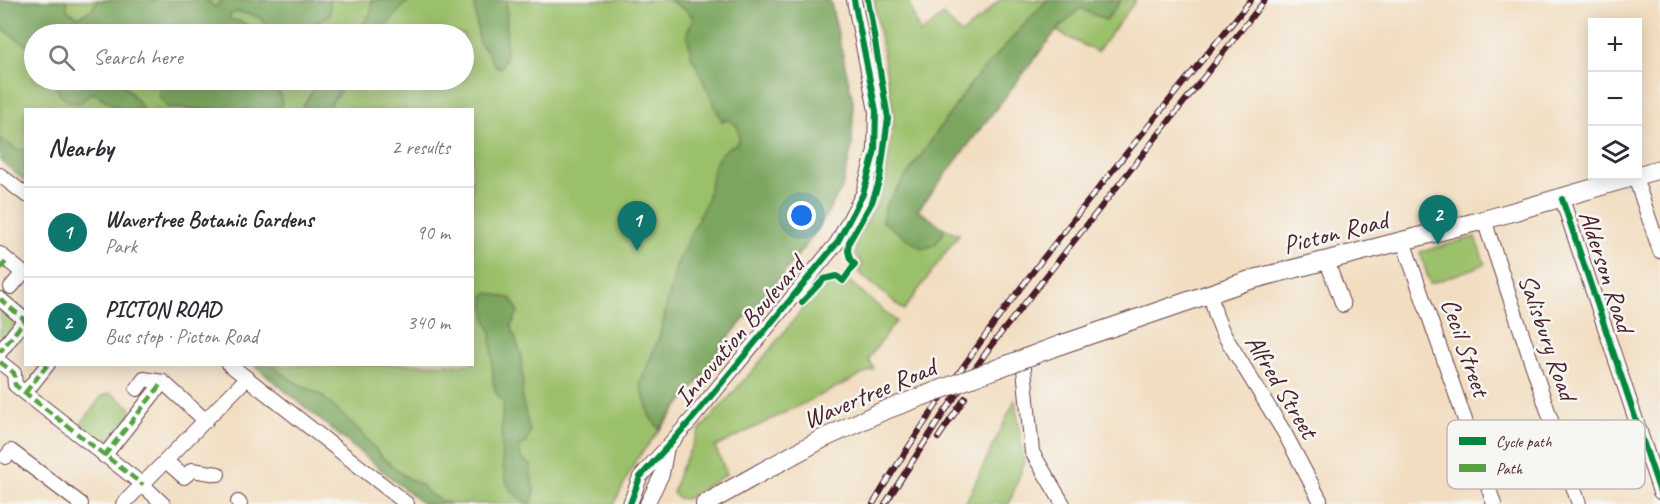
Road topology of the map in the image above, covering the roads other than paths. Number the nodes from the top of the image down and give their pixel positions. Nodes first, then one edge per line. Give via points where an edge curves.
1 (854, 0) edge
2 (1660, 169) edge
3 (0, 174) edge
4 (1642, 175) edge
5 (1625, 180) edge
6 (1636, 180) edge
7 (24, 193) edge
8 (1562, 199) junction
9 (1484, 220) junction
10 (1403, 241) junction
11 (1660, 251) edge
12 (1326, 260) junction
13 (3, 261) edge
14 (11, 287) dead end
15 (1210, 293) junction
16 (0, 299) edge
17 (1343, 305) dead end
18 (24, 319) edge
19 (24, 321) edge
20 (1060, 345) joint
21 (0, 352) edge
22 (1023, 358) junction
23 (0, 362) edge
24 (46, 366) edge
25 (231, 366) edge
26 (246, 379) junction
27 (163, 382) junction
28 (20, 389) junction
29 (136, 389) dead end
30 (1465, 420) edge
31 (1551, 420) edge
32 (1636, 420) edge
33 (206, 421) junction
34 (667, 445) junction
35 (1645, 447) edge
36 (104, 456) junction
37 (6, 457) dead end
38 (166, 461) junction
39 (218, 474) dead end
40 (143, 485) junction
41 (654, 489) junction
42 (1489, 489) edge
43 (1574, 489) edge
44 (1660, 492) edge
45 (1320, 500) dead end
46 (81, 504) edge
47 (123, 504) edge
48 (163, 504) edge
49 (406, 504) edge
50 (630, 504) edge
51 (647, 504) edge
52 (658, 504) edge
53 (705, 504) edge
54 (1063, 504) edge
55 (1494, 504) edge
56 (1579, 504) edge

1 - 34 street, Innovation Boulevard via 876,111 875,150 863,194 827,256
2 - 4 main road, Picton Road
3 - 7 street
5 - 8 main road, Picton Road
6 - 11 street
8 - 9 main road, Picton Road
8 - 32 street, Alderson Road
9 - 10 main road, Picton Road
9 - 31 street, Salisbury Road
10 - 12 main road, Picton Road
10 - 30 street, Cecil Street
12 - 15 main road, Picton Road
12 - 17 street
13 - 14 street via 23,273
15 - 20 main road, Picton Road
15 - 45 street, Alfred Street via 1223,333 1284,432
16 - 18 street
19 - 21 street
20 - 22 main road, Wavertree Road, bridge
22 - 53 main road, Wavertree Road, bridge via 883,411 822,439
22 - 54 street via 1032,452
23 - 28 street via 14,373
24 - 28 street
25 - 26 street
26 - 33 street
26 - 49 street
27 - 29 street via 144,379
27 - 33 street
27 - 36 street
28 - 36 street
33 - 38 street
34 - 41 street via 662,474
34 - 50 street, Innovation Boulevard via 640,477
35 - 44 street, Alderson Road
36 - 40 street
37 - 46 street via 11,451
38 - 39 street via 184,477 192,470
38 - 40 street
40 - 47 street
40 - 48 street
41 - 51 street
41 - 52 street
42 - 55 street, Cecil Street
43 - 56 street, Salisbury Road

